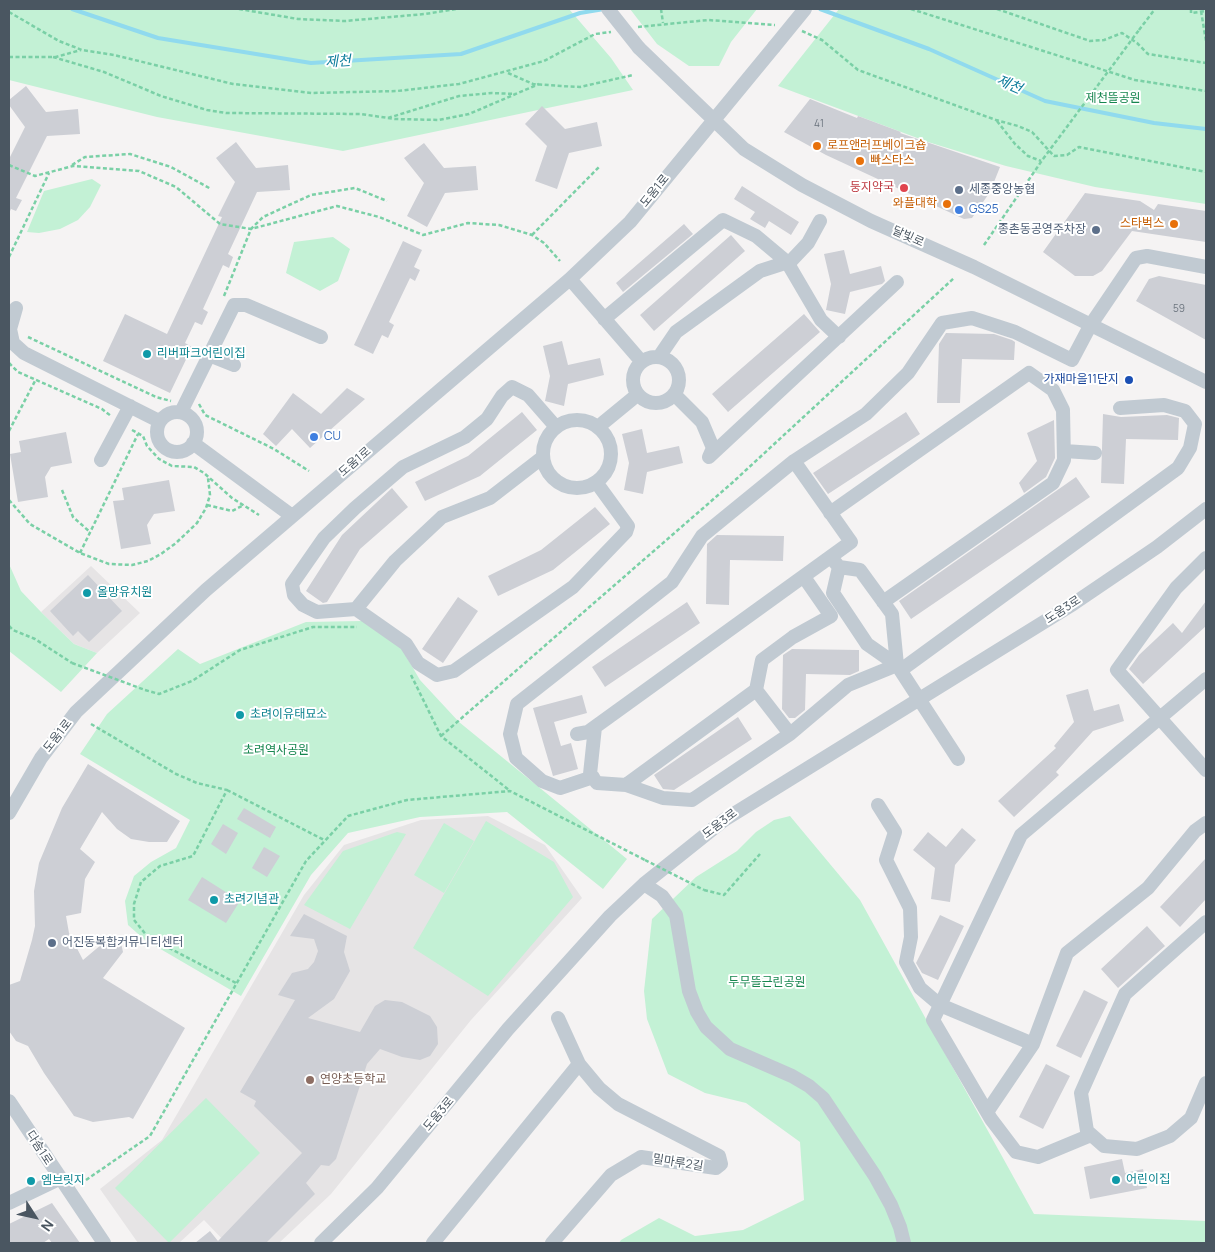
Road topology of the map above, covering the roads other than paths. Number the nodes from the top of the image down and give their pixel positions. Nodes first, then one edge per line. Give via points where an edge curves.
1 (608, 9) edge
2 (804, 9) edge
3 (713, 121) junction
4 (820, 221) dead end
5 (787, 262) junction
6 (1206, 267) edge
7 (570, 279) junction
8 (897, 282) dead end
9 (16, 308) dead end
10 (604, 319) junction
11 (1090, 326) junction
12 (10, 328) edge
13 (839, 336) junction
14 (321, 337) dead end
15 (209, 355) junction
16 (659, 357) junction
17 (641, 361) junction
18 (234, 365) dead end
19 (1206, 382) edge
20 (674, 394) junction
21 (637, 395) junction
22 (130, 406) junction
23 (1120, 408) dead end
24 (181, 412) junction
25 (159, 421) junction
26 (556, 427) junction
27 (598, 427) junction
28 (193, 443) junction
29 (1064, 451) junction
30 (1095, 454) dead end
31 (543, 457) junction
32 (101, 460) dead end
33 (794, 461) junction
34 (596, 482) junction
35 (1206, 509) edge
36 (830, 512) junction
37 (292, 516) junction
38 (1206, 558) edge
39 (835, 562) junction
40 (804, 577) junction
41 (883, 602) junction
42 (356, 609) junction
43 (899, 668) junction
44 (1206, 679) edge
45 (756, 690) junction
46 (921, 700) junction
47 (1160, 718) junction
48 (595, 728) junction
49 (577, 734) dead end
50 (790, 734) junction
51 (958, 759) dead end
52 (1206, 770) edge
53 (593, 777) junction
54 (626, 785) junction
55 (878, 805) dead end
56 (9, 813) edge
57 (1206, 823) edge
58 (644, 884) junction
59 (1206, 922) edge
60 (940, 1005) junction
61 (558, 1018) dead end
62 (1033, 1044) junction
63 (579, 1064) junction
64 (1206, 1083) edge
65 (9, 1101) edge
66 (987, 1112) junction
67 (1092, 1135) junction
68 (60, 1179) junction
69 (9, 1203) edge
70 (104, 1243) edge
71 (321, 1243) edge
72 (434, 1243) edge
73 (552, 1243) edge
74 (904, 1243) edge

1 - 3 street, 달빛로, bridge via 639,48
2 - 3 street, 도움1로, bridge
3 - 7 street, 도움1로 via 630,222
3 - 11 street, 달빛로 via 744,149 802,185
4 - 5 street via 808,243
5 - 10 street via 756,236 722,220
5 - 13 street via 821,320
5 - 16 street via 760,270 676,332
6 - 11 street via 1148,256 1136,258
7 - 10 street
7 - 37 street, 도움1로
8 - 13 street
9 - 12 street
10 - 17 street
11 - 19 street, 달빛로
11 - 33 street via 1072,360 1015,332 972,318 942,323 908,373 866,414
12 - 22 street via 13,343 24,353
13 - 20 street via 709,457 713,448 702,422
14 - 15 street via 240,304 231,309
15 - 18 street
15 - 24 street
16 - 17 street
16 - 20 street via 676,368 679,384
17 - 21 street via 636,366 632,381
20 - 21 street via 665,402 657,403
21 - 27 street
22 - 25 street
22 - 32 street
23 - 43 street via 1164,405 1185,411 1195,424 1190,448 1178,468
24 - 25 street via 168,413
24 - 28 street via 195,423
25 - 28 street via 158,440 167,449 179,452
26 - 27 street via 577,420
26 - 31 street via 544,446
26 - 42 street via 528,395 512,387 487,419 465,437 403,467 355,508 324,538 292,584 294,596 317,612
27 - 34 street via 608,440 611,457 608,468
28 - 37 street
29 - 30 street
29 - 36 street via 1064,410 1053,390 1029,373
29 - 41 street via 1064,460 1053,483
31 - 34 street via 546,468 561,484 582,488
31 - 42 street via 490,498 442,518 395,561
33 - 36 street
33 - 53 street via 702,536 672,582 517,704 510,734 516,758 542,781 560,788
34 - 42 street via 628,526 626,532 573,587 454,671 437,675 418,663 406,644
35 - 46 street, 도움3로 via 1158,547 1073,604
36 - 39 street via 850,542
37 - 56 street, 도움1로 via 206,590 76,712 41,758
38 - 47 street via 1176,588 1117,670
39 - 40 street
39 - 41 street via 860,570
39 - 43 street via 834,593 867,644
40 - 45 street via 831,616 793,637 762,660
40 - 48 street
41 - 43 street via 892,614
43 - 46 street
43 - 50 street via 848,685
44 - 47 street
45 - 50 street
45 - 54 street
46 - 51 street
46 - 58 street, 도움3로 via 724,820
47 - 52 street
47 - 60 street via 1021,836
48 - 49 street
48 - 53 street via 590,774
50 - 54 street via 692,800 663,798
53 - 54 street via 598,783
55 - 60 street via 895,832 886,860 910,908 911,937 906,962 920,988
57 - 62 street via 1194,831 1148,888 1067,953
58 - 71 street, 도움3로 via 604,922 508,1028 378,1188
58 - 74 street via 662,896 676,915 689,991 706,1027 730,1049 792,1076 823,1098 875,1176 897,1220
59 - 67 street via 1124,994 1081,1093 1087,1131
60 - 62 street
60 - 66 street via 933,1020
61 - 63 street, 밀마루2길
62 - 66 street
63 - 72 street
63 - 73 street, 밀마루2길 via 618,1104 719,1156 721,1164 716,1168 641,1157 611,1174
64 - 67 street via 1190,1118 1170,1136 1137,1150 1104,1146
65 - 68 street, 다솜1로
66 - 67 street via 1016,1152 1038,1156
68 - 69 street
68 - 70 street, 다솜1로

